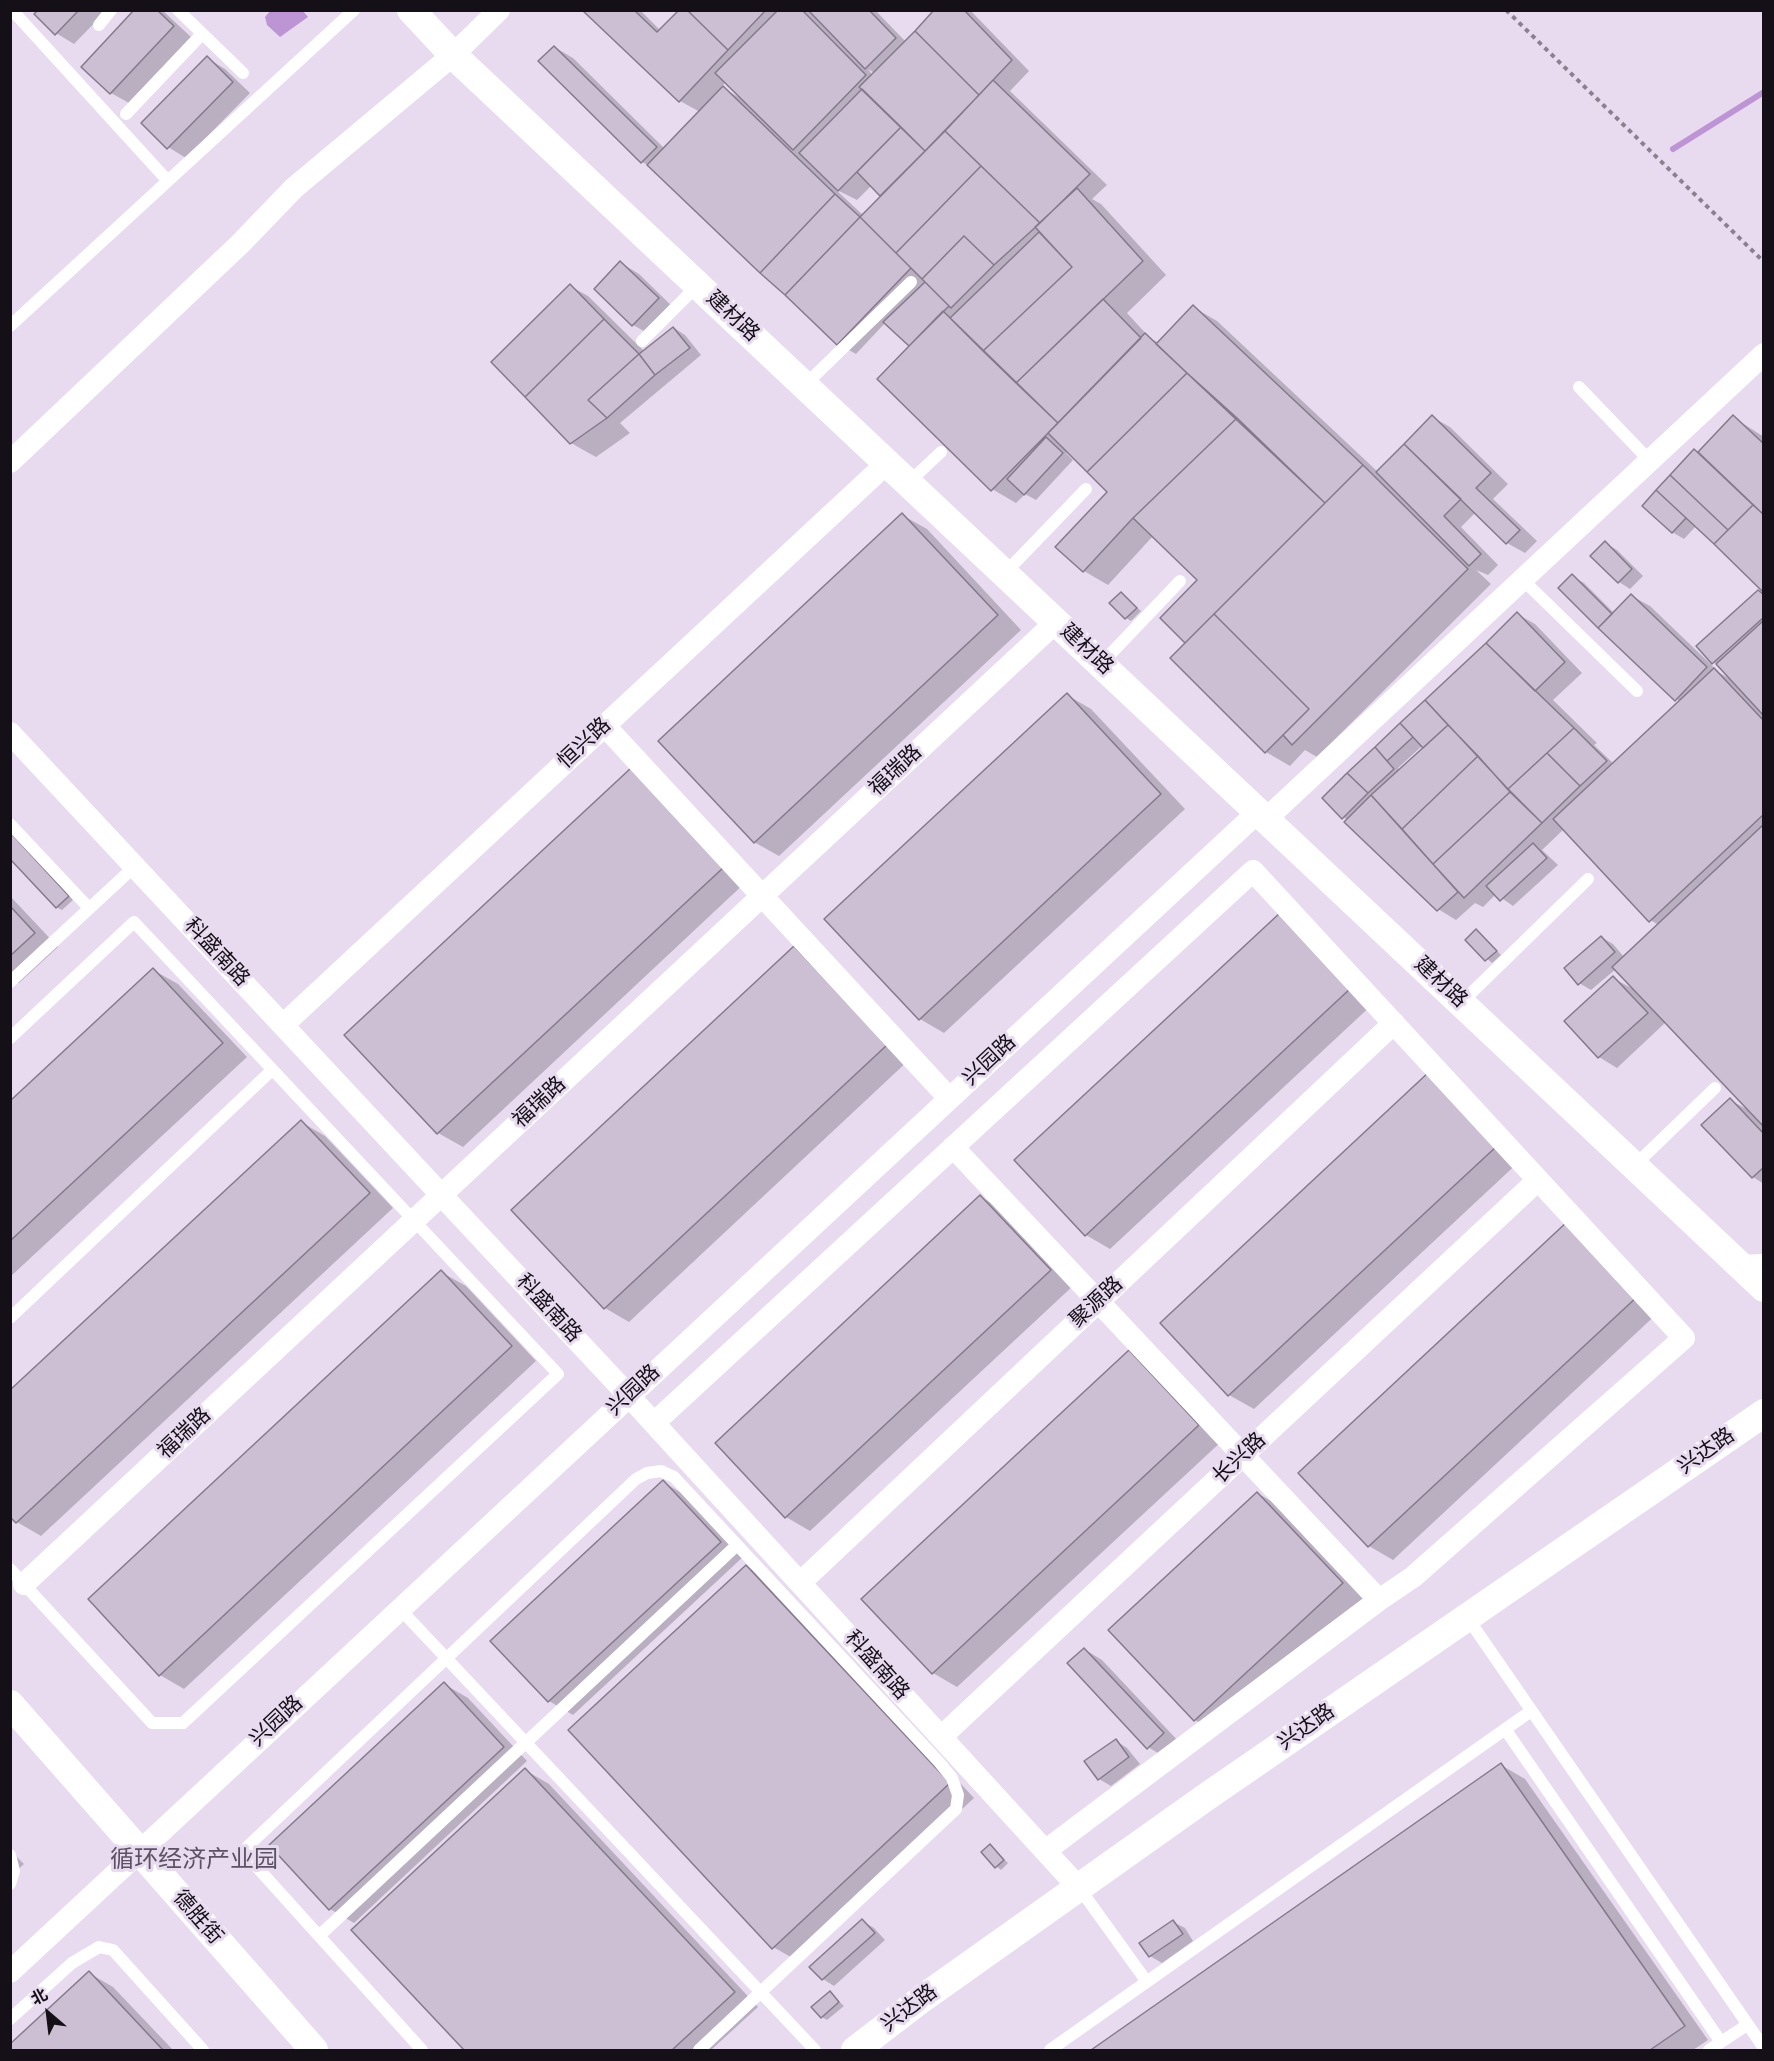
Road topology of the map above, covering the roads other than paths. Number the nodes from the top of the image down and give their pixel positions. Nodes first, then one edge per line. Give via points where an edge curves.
1 (12, 10) edge
2 (111, 10) edge
3 (178, 10) edge
4 (354, 10) edge
5 (411, 10) edge
6 (499, 10) edge
7 (99, 25) dead end
8 (202, 34) junction
9 (453, 55) junction
10 (243, 73) dead end
11 (126, 114) dead end
12 (168, 180) junction
13 (911, 282) dead end
14 (699, 285) junction
15 (10, 326) edge
16 (642, 341) dead end
17 (1764, 354) edge
18 (805, 386) junction
19 (1579, 387) dead end
20 (940, 452) dead end
21 (1650, 461) junction
22 (10, 462) edge
23 (887, 463) junction
24 (908, 483) junction
25 (1086, 489) dead end
26 (1005, 573) junction
27 (1523, 580) junction
28 (1180, 582) dead end
29 (1056, 622) junction
30 (1101, 664) junction
31 (1637, 692) dead end
32 (605, 726) junction
33 (10, 733) edge
34 (1262, 815) junction
35 (10, 824) edge
36 (134, 867) junction
37 (1588, 879) dead end
38 (762, 896) junction
39 (89, 909) junction
40 (10, 982) edge
41 (1461, 1003) junction
42 (1394, 1023) junction
43 (283, 1025) junction
44 (10, 1038) edge
45 (272, 1070) junction
46 (1715, 1088) dead end
47 (949, 1098) junction
48 (953, 1147) junction
49 (1634, 1166) junction
50 (1538, 1180) junction
51 (441, 1194) junction
52 (414, 1220) junction
53 (1764, 1260) edge
54 (1735, 1261) junction
55 (1764, 1288) edge
56 (1099, 1302) junction
57 (10, 1318) edge
58 (629, 1396) junction
59 (1764, 1413) edge
60 (654, 1423) junction
61 (1243, 1455) junction
62 (737, 1545) junction
63 (17, 1576) edge
64 (800, 1583) junction
65 (1379, 1600) junction
66 (400, 1609) junction
67 (1467, 1617) junction
68 (446, 1658) junction
69 (10, 1704) edge
70 (1531, 1711) junction
71 (1505, 1729) junction
72 (941, 1737) junction
73 (526, 1742) junction
74 (138, 1851) junction
75 (1045, 1851) junction
76 (10, 1856) edge
77 (10, 1884) edge
78 (1080, 1888) junction
79 (319, 1936) junction
80 (10, 1972) edge
81 (1147, 1982) junction
82 (761, 1992) junction
83 (10, 2019) edge
84 (1747, 2025) junction
85 (1721, 2042) junction
86 (1764, 2048) edge
87 (202, 2050) edge
88 (314, 2050) edge
89 (422, 2050) edge
90 (699, 2050) edge
91 (815, 2050) edge
92 (855, 2050) edge
93 (1050, 2050) edge
94 (1709, 2050) edge

1 - 12 lane
2 - 7 lane
3 - 8 lane
4 - 12 lane
5 - 9 street, 建材路
6 - 9 street
8 - 10 lane
8 - 11 lane
9 - 14 street, 建材路
9 - 22 street via 294,188
12 - 15 lane
13 - 18 lane
14 - 16 lane
14 - 18 street, 建材路
17 - 21 street, 兴园路
18 - 23 street, 建材路
19 - 21 lane
20 - 24 lane
21 - 27 street, 兴园路
23 - 24 street, 建材路
23 - 32 street, 恒兴路
24 - 26 street, 建材路
25 - 26 lane
26 - 29 street, 建材路
27 - 31 lane
27 - 34 street, 兴园路
28 - 30 lane
29 - 30 street, 建材路
29 - 38 street, 福瑞路
30 - 34 street, 建材路
32 - 38 street
32 - 43 street, 恒兴路
33 - 36 street, 科盛南路
34 - 41 street, 建材路
34 - 47 street, 兴园路
35 - 39 lane
36 - 39 lane
36 - 43 street, 科盛南路
37 - 41 lane
38 - 47 street
38 - 51 street, 福瑞路
39 - 40 lane
41 - 49 street, 建材路
42 - 48 street via 1253,871
42 - 50 street
42 - 56 street, 聚源路
43 - 51 street, 科盛南路
44 - 45 lane via 134,922
45 - 52 lane
45 - 57 lane
46 - 49 lane
47 - 58 street, 兴园路
48 - 56 street
48 - 60 street
49 - 54 street, 建材路
50 - 61 street, 长兴路
50 - 65 street via 1684,1338 1413,1576
51 - 52 street, 福瑞路
51 - 58 street, 科盛南路
52 - 63 street, 福瑞路
52 - 63 lane via 558,1374 183,1724 152,1723
53 - 54 lane
54 - 55 street, 建材路
56 - 61 street
56 - 64 street, 聚源路
58 - 60 street, 科盛南路
58 - 66 street, 兴园路
59 - 67 street, 兴达路
60 - 64 street, 科盛南路
61 - 65 street
61 - 72 street, 长兴路
62 - 68 lane via 674,1477 662,1471 647,1473 636,1479
62 - 73 lane
62 - 82 lane via 939,1762 952,1778 958,1796 956,1809
64 - 72 street, 科盛南路
65 - 75 street
66 - 68 lane
66 - 74 street, 兴园路
67 - 70 lane
67 - 78 street, 兴达路
68 - 73 lane
68 - 79 lane via 248,1846 250,1858
69 - 74 street, 德胜街
70 - 71 lane
70 - 84 lane
71 - 81 lane
71 - 85 lane
72 - 75 street, 科盛南路
73 - 79 lane
73 - 82 lane
74 - 80 street, 兴园路
74 - 88 street, 德胜街
75 - 78 street, 科盛南路
76 - 77 lane via 14,1871
78 - 81 lane
78 - 92 street, 兴达路
79 - 89 lane
81 - 93 lane
82 - 90 lane
82 - 91 lane
83 - 87 lane via 72,1963 99,1947 114,1950
84 - 85 lane
84 - 86 lane
85 - 94 lane

